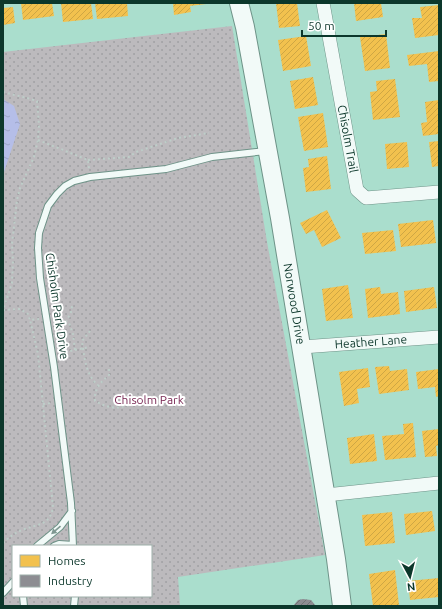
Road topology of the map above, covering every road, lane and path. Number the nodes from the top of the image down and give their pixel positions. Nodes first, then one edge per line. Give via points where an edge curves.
1 (239, 3) edge
2 (323, 3) edge
3 (3, 92) edge
4 (209, 133) dead end
5 (38, 140) junction
6 (268, 151) junction
7 (88, 160) junction
8 (90, 177) junction
9 (439, 192) edge
10 (72, 306) dead end
11 (3, 310) edge
12 (30, 320) dead end
13 (65, 322) dead end
14 (90, 331) dead end
15 (439, 337) edge
16 (89, 347) dead end
17 (302, 347) junction
18 (83, 348) junction
19 (75, 350) dead end
20 (109, 369) dead end
21 (98, 385) junction
22 (140, 402) dead end
23 (439, 483) edge
24 (326, 495) junction
25 (72, 511) junction
26 (3, 542) edge
27 (38, 545) edge
28 (73, 545) edge
29 (12, 583) edge
30 (3, 592) edge
31 (342, 606) edge

1 - 6 main road, Norwood Drive
2 - 9 street, Chisolm Trail via 357,190 366,198
3 - 5 path via 37,101
4 - 7 path via 178,138 136,152 129,157
5 - 7 path
5 - 11 path via 34,157 20,188 12,238 12,283
6 - 8 lane, Chisholm Park Drive via 212,157 166,169
6 - 17 main road, Norwood Drive
7 - 8 path
8 - 25 lane, Chisholm Park Drive via 65,186 48,206 39,233 38,248
10 - 13 path
12 - 26 path via 38,354 53,507 50,518 46,521 16,532
14 - 18 path via 82,341
15 - 17 street, Heather Lane
16 - 18 path
17 - 24 main road, Norwood Drive
18 - 19 path
18 - 21 path via 90,376
20 - 21 path via 109,375
21 - 22 path via 94,395 95,401 103,405 115,408
23 - 24 street
24 - 31 main road, Norwood Drive
25 -> 27 lane via 60,527
25 - 28 lane, Chisholm Park Drive
29 - 30 lane

